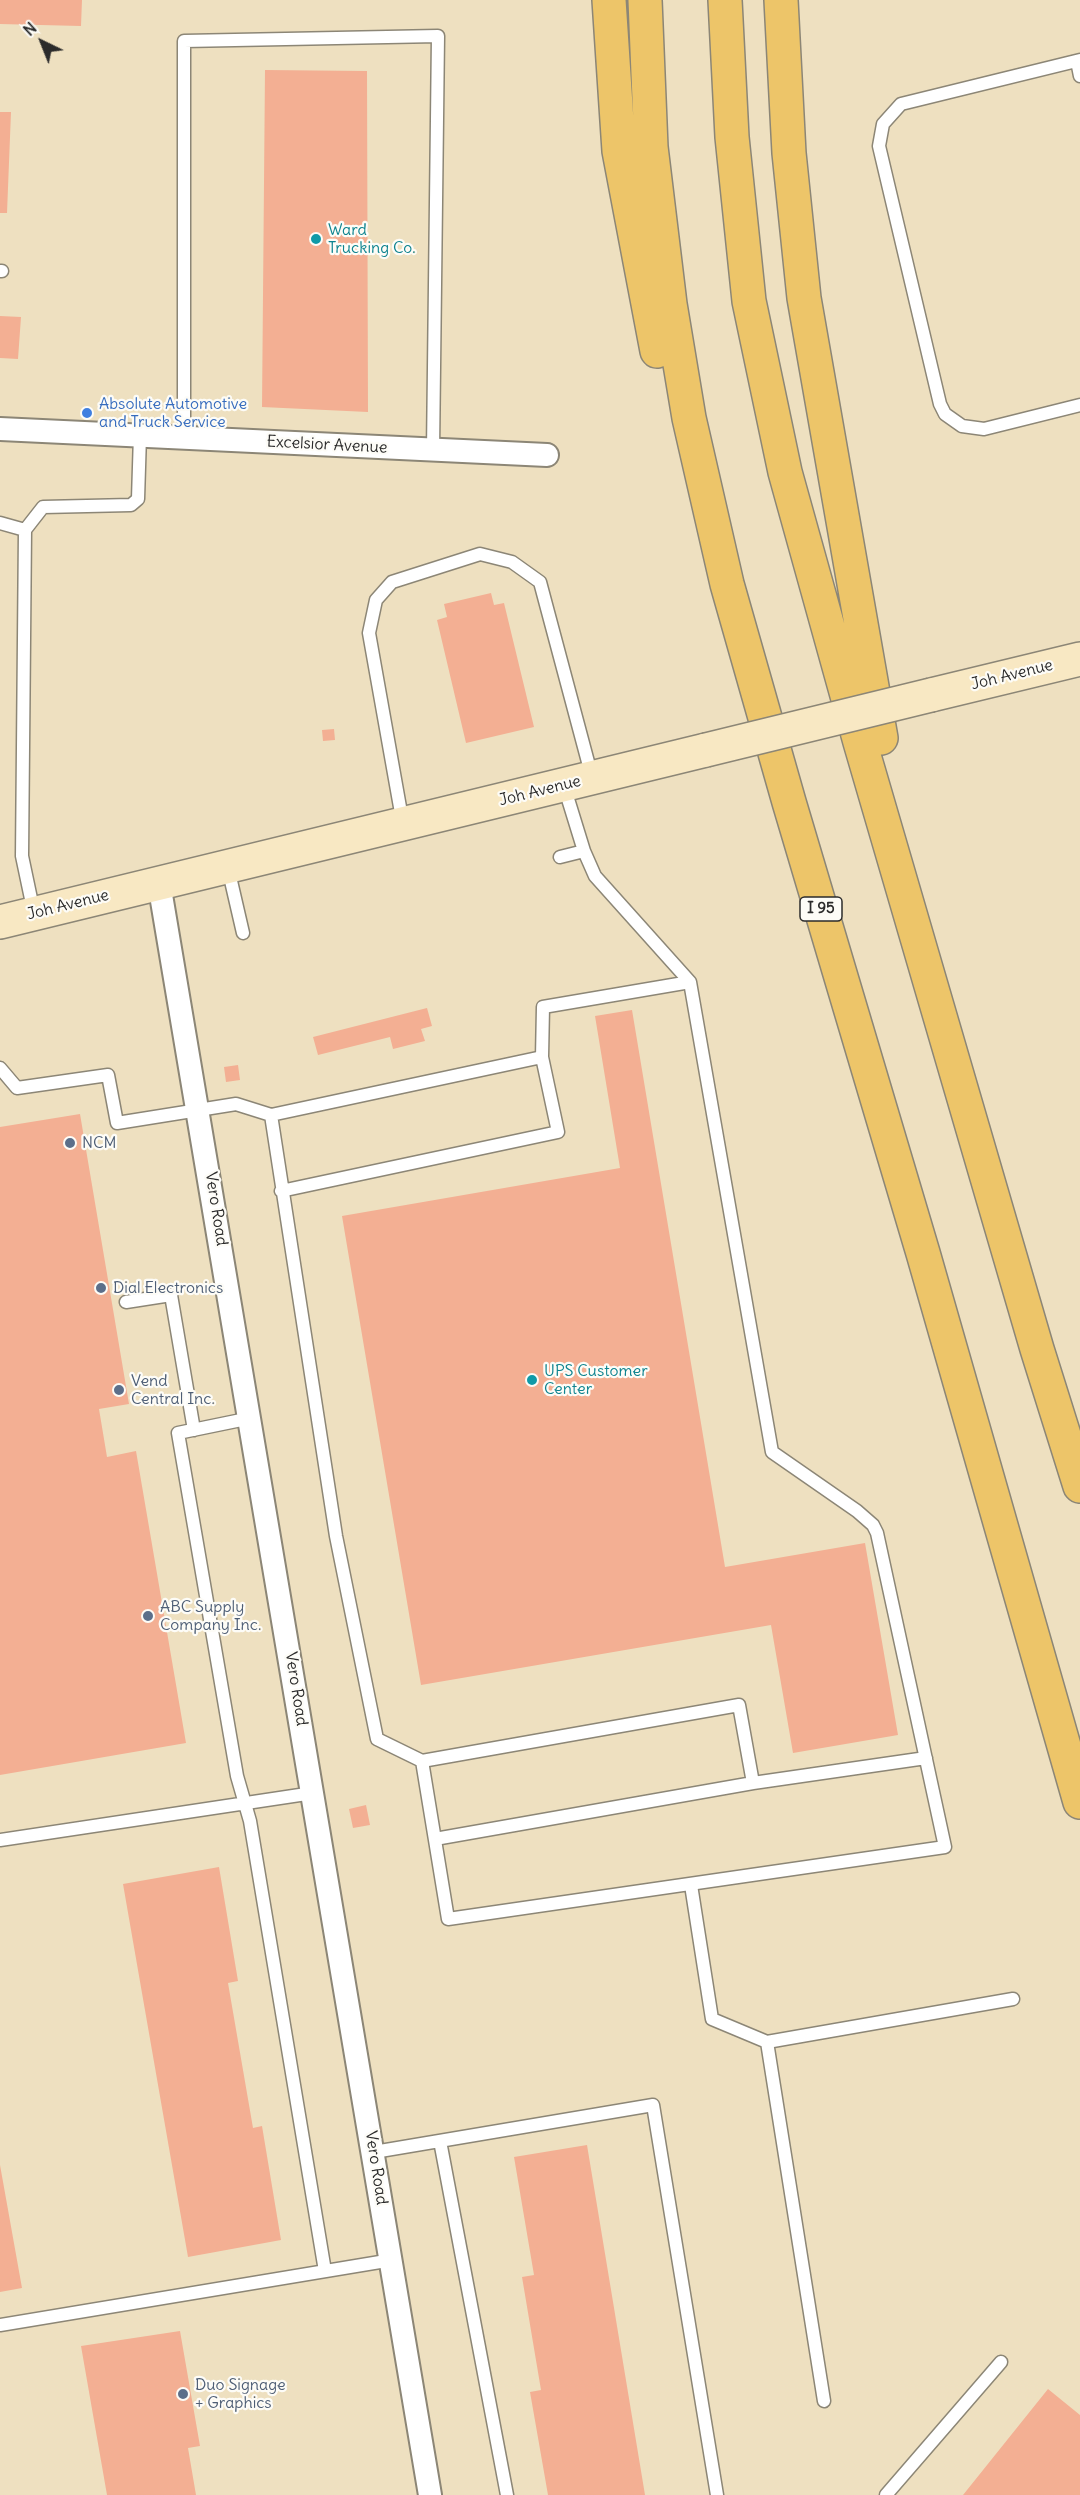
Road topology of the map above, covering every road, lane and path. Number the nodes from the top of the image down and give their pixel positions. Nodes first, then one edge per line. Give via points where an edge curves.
1 (609, 0) edge
2 (645, 0) edge
3 (725, 0) edge
4 (782, 0) edge
5 (795, 0) edge
6 (1078, 60) edge
7 (1080, 76) edge
8 (789, 153) junction
9 (1080, 405) edge
10 (0, 429) edge
11 (140, 435) junction
12 (184, 438) junction
13 (433, 450) junction
14 (547, 455) dead end
15 (0, 523) edge
16 (25, 530) junction
17 (1080, 659) edge
18 (578, 782) junction
19 (789, 802) junction
20 (403, 824) junction
21 (584, 851) junction
22 (560, 857) dead end
23 (227, 866) junction
24 (159, 883) junction
25 (34, 913) junction
26 (0, 922) edge
27 (243, 933) dead end
28 (918, 940) junction
29 (690, 982) junction
30 (542, 1057) junction
31 (0, 1068) edge
32 (199, 1110) junction
33 (271, 1115) junction
34 (281, 1191) junction
35 (126, 1302) dead end
36 (250, 1419) junction
37 (194, 1430) junction
38 (1080, 1486) edge
39 (926, 1758) junction
40 (422, 1761) junction
41 (753, 1783) junction
42 (313, 1793) junction
43 (1080, 1802) edge
44 (245, 1804) junction
45 (435, 1839) junction
46 (0, 1840) edge
47 (691, 1885) junction
48 (1014, 1998) dead end
49 (767, 2042) junction
50 (440, 2141) junction
51 (374, 2152) junction
52 (392, 2260) junction
53 (325, 2271) junction
54 (0, 2325) edge
55 (1000, 2362) dead end
56 (824, 2401) dead end
57 (430, 2495) edge
58 (507, 2495) edge
59 (717, 2495) edge
60 (886, 2495) edge

1 - 19 highway via 619,151 646,305 714,575
2 - 19 highway, I 95 via 651,147 678,360 727,584
3 - 28 highway via 739,217 759,352 803,539
4 - 8 highway
5 - 8 highway via 790,49
6 - 7 lane
6 - 9 lane via 901,104 883,124 879,146 945,414 962,426 984,429
8 - 28 highway via 804,298
10 - 11 street, Excelsior Avenue
11 - 12 street, Excelsior Avenue
11 - 16 lane via 138,500 131,505 43,507
12 - 13 street, Excelsior Avenue
12 - 13 lane via 184,41 438,36
13 - 14 street, Excelsior Avenue
15 - 16 lane
16 - 25 lane via 22,856
17 - 18 street, Joh Avenue, bridge
18 - 20 street, Joh Avenue
18 - 20 lane via 540,582 512,562 480,554 392,582 376,600 369,633
18 - 21 lane
19 - 43 highway, I 95
20 - 23 street, Joh Avenue
21 - 22 lane
21 - 29 lane via 595,876
23 - 24 street, Joh Avenue
23 - 27 lane
24 - 25 street, Joh Avenue
24 - 32 street, Vero Road
25 - 26 street, Joh Avenue
28 - 38 highway
29 - 30 lane via 543,1007
29 - 39 lane via 772,1452 873,1525
30 - 33 lane
30 - 34 lane via 558,1131
31 - 32 lane via 17,1088 108,1075 117,1123
32 - 33 lane via 236,1104
32 - 36 street, Vero Road
33 - 34 lane
34 - 40 lane via 336,1536 377,1740
35 - 37 lane via 171,1295
36 - 37 lane
36 - 42 street, Vero Road
37 - 44 lane via 178,1433
39 - 41 lane
39 - 47 lane via 945,1847
40 - 41 lane via 739,1705
40 - 45 lane
41 - 45 lane
42 - 44 lane
42 - 51 street, Vero Road
44 - 46 lane
44 - 53 lane
45 - 47 lane via 448,1919
47 - 49 lane via 712,2019
48 - 49 lane
49 - 56 lane
50 - 51 lane
50 - 58 lane
50 - 59 lane via 653,2105
51 - 52 street, Vero Road
52 - 53 lane
52 - 57 street, Vero Road
53 - 54 lane
55 - 60 lane

